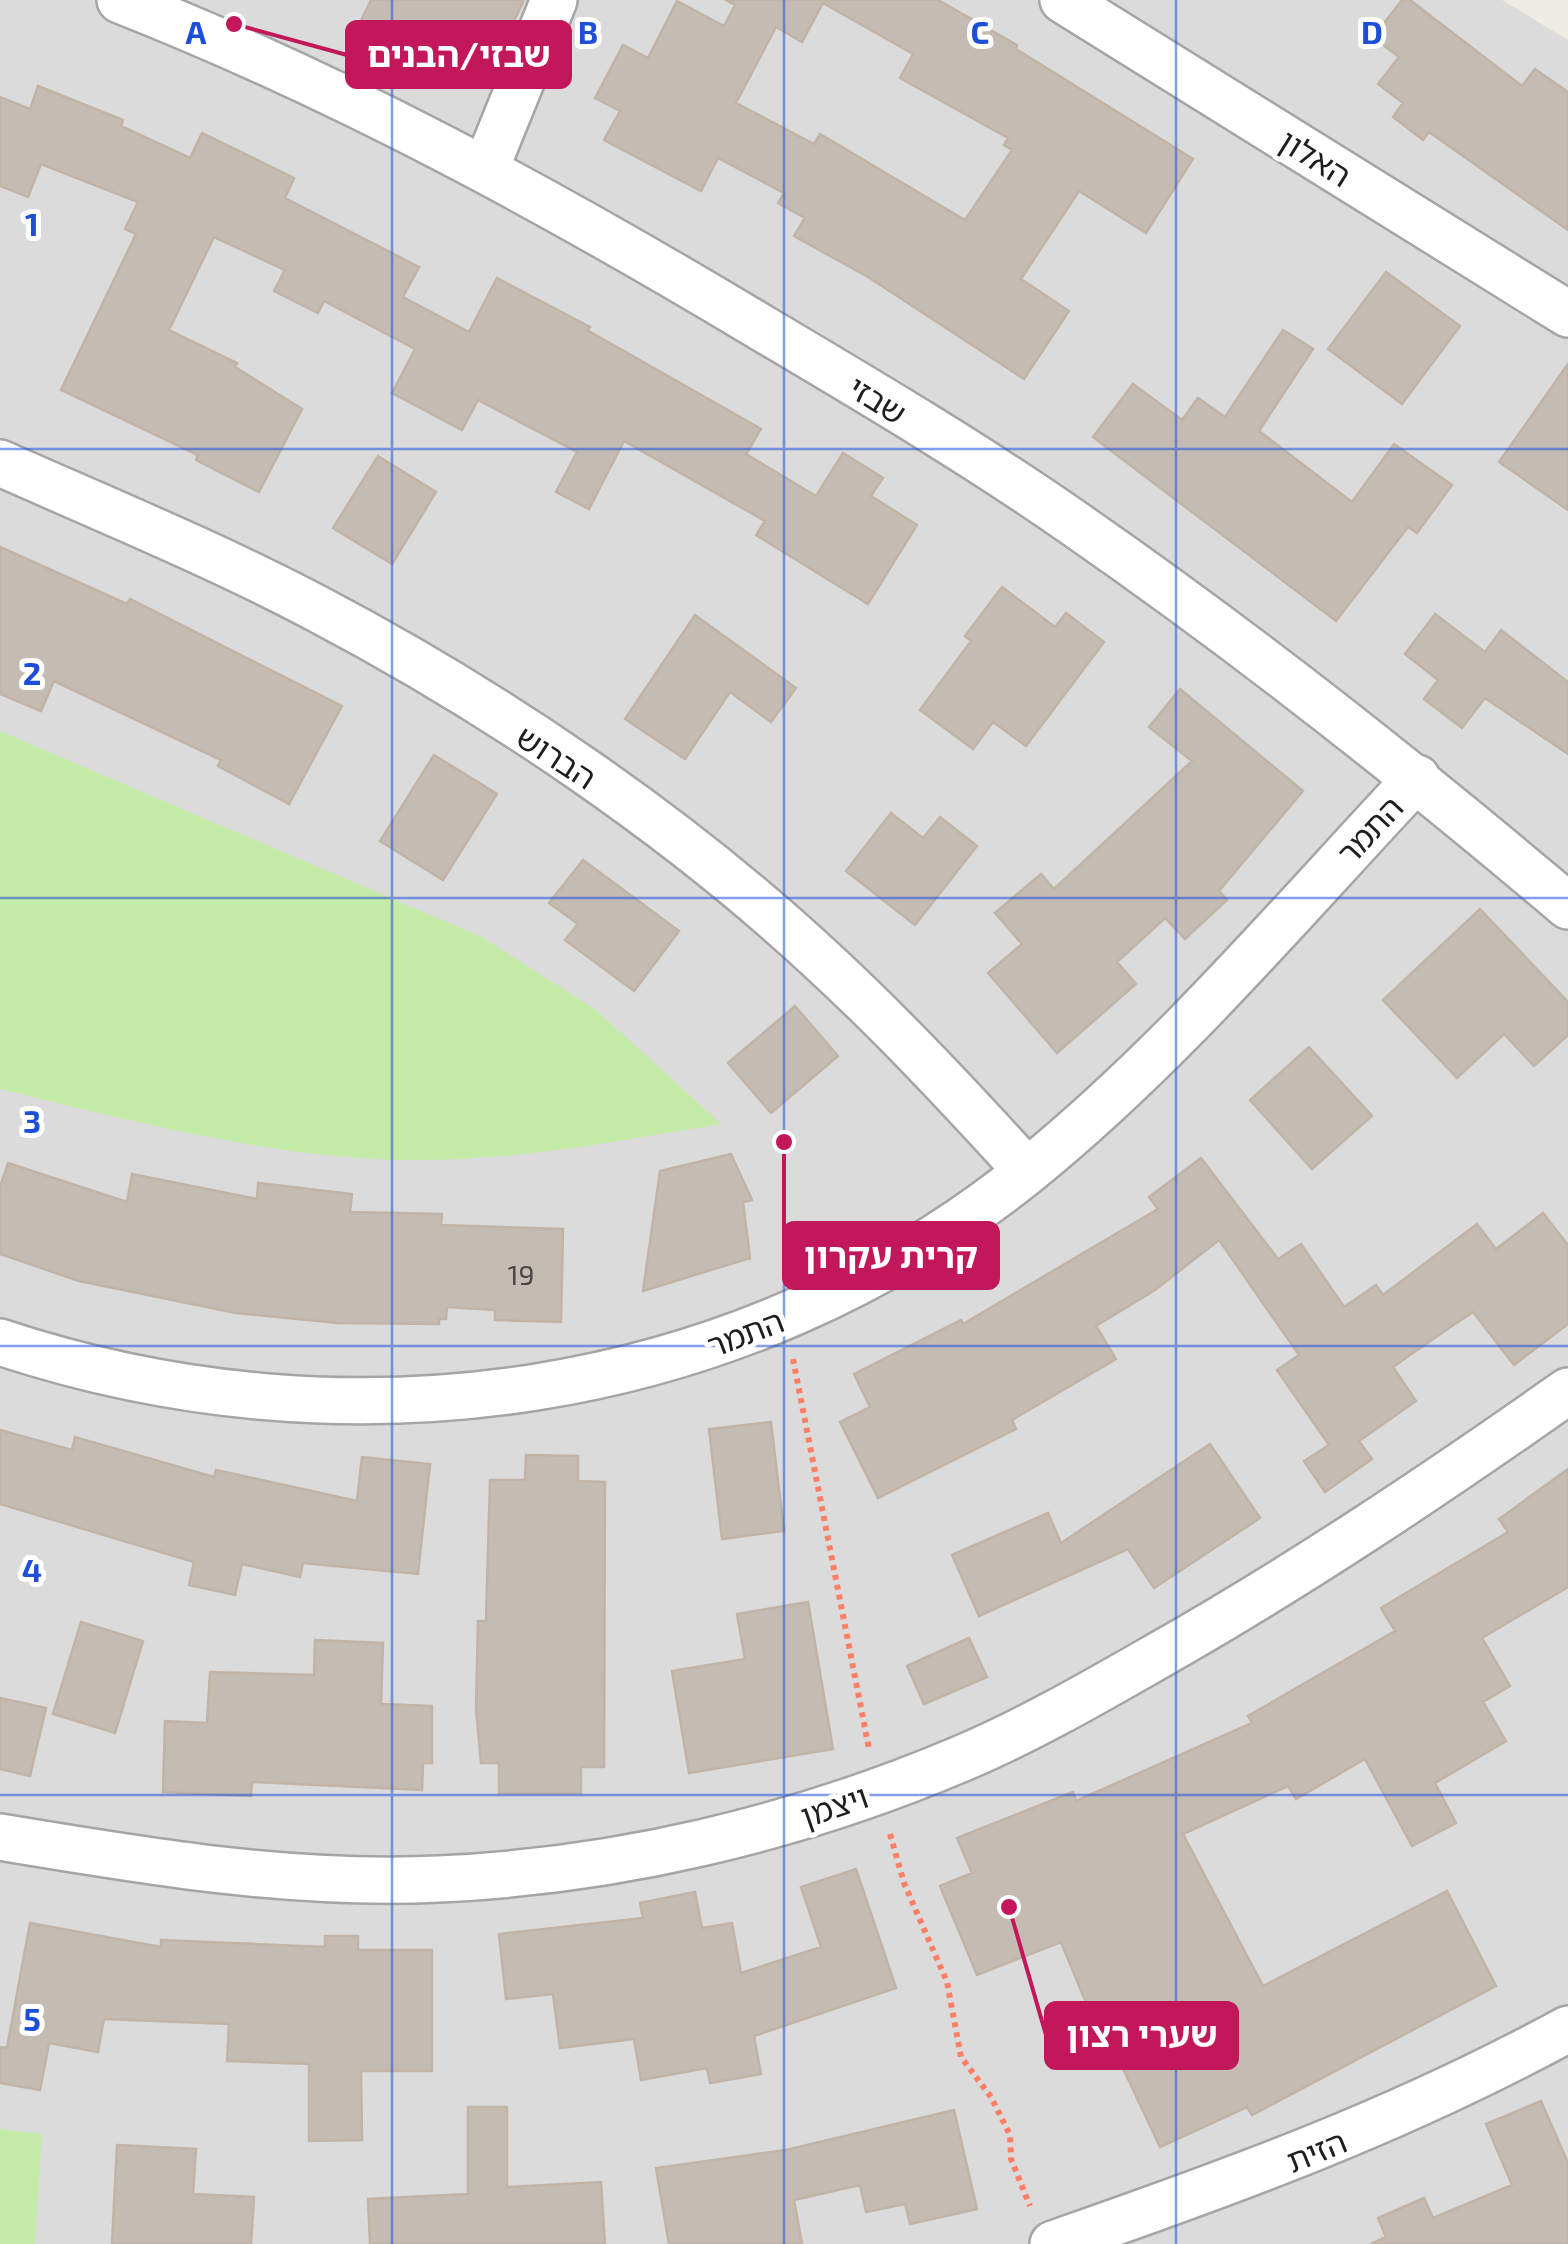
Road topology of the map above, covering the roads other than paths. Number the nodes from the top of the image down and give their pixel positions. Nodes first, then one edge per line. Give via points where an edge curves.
1 (120, 0) edge
2 (554, 0) edge
3 (1063, 0) edge
4 (486, 168) junction
5 (1568, 314) edge
6 (0, 464) edge
7 (1417, 778) junction
8 (1568, 906) edge
9 (1028, 1172) junction
10 (0, 1342) edge
11 (1568, 1392) edge
12 (0, 1837) edge
13 (1568, 2029) edge
14 (1042, 2227) edge

1 - 4 street, שבזי via 224,41
2 - 4 street
3 - 5 street, האלון
4 - 7 street, שבזי via 838,374 1075,523
6 - 9 street, הברוש via 318,608 603,786 724,876 825,963
7 - 8 street, שבזי
7 - 9 street, התמר via 1165,1047
9 - 10 street, התמר via 903,1261 785,1318 586,1382 458,1398 328,1401 204,1388
11 - 12 street, ויצמן via 1266,1595 1094,1693 960,1760 750,1832 648,1855 439,1879 284,1875
13 - 14 street, הזית via 1369,2129

